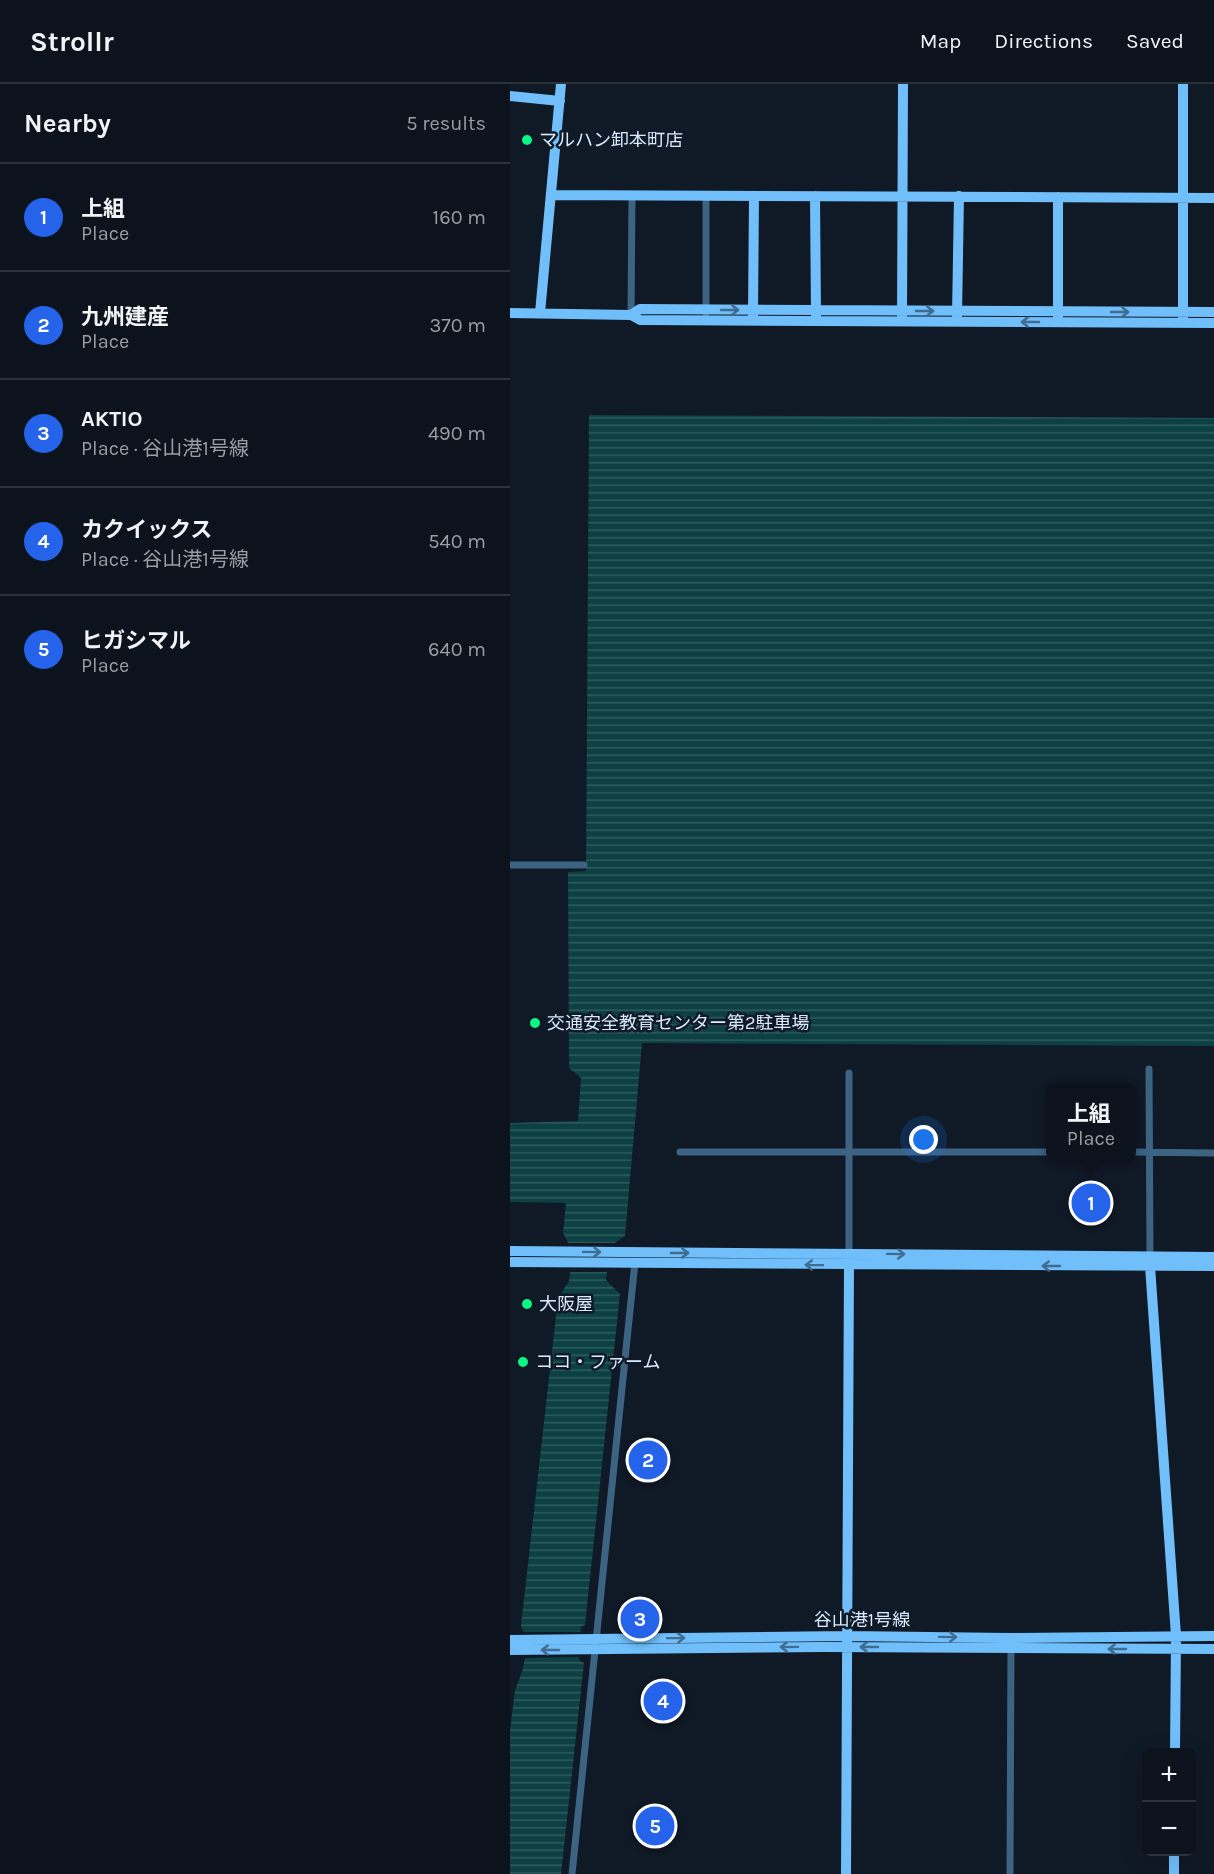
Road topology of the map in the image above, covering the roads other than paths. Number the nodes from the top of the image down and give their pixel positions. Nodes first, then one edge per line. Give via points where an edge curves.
1 (561, 84) edge
2 (903, 84) edge
3 (1183, 84) edge
4 (510, 96) edge
5 (560, 101) junction
6 (551, 195) junction
7 (632, 195) junction
8 (706, 196) junction
9 (754, 196) junction
10 (815, 196) junction
11 (903, 196) junction
12 (959, 196) junction
13 (1058, 197) junction
14 (1183, 198) junction
15 (1214, 198) edge
16 (1214, 312) edge
17 (510, 313) edge
18 (540, 314) junction
19 (631, 315) junction
20 (706, 315) junction
21 (753, 315) junction
22 (816, 315) junction
23 (902, 316) junction
24 (957, 316) junction
25 (1058, 316) junction
26 (1183, 317) junction
27 (1214, 322) edge
28 (510, 865) edge
29 (584, 865) dead end
30 (1149, 1069) dead end
31 (849, 1073) dead end
32 (680, 1152) dead end
33 (849, 1152) junction
34 (1046, 1152) edge
35 (1136, 1152) edge
36 (1148, 1152) junction
37 (1214, 1152) edge
38 (510, 1251) edge
39 (561, 1257) junction
40 (621, 1257) junction
41 (1214, 1257) edge
42 (849, 1259) junction
43 (635, 1262) junction
44 (1150, 1262) junction
45 (511, 1263) edge
46 (1214, 1266) edge
47 (1176, 1636) junction
48 (1214, 1636) edge
49 (847, 1642) junction
50 (1011, 1643) junction
51 (515, 1645) edge
52 (596, 1645) junction
53 (1176, 1648) junction
54 (1214, 1649) edge
55 (1175, 1748) edge
56 (1174, 1856) edge
57 (572, 1874) edge
58 (846, 1874) edge
59 (1010, 1874) edge
60 (1174, 1874) edge

1 - 5 street
2 - 11 street
3 - 14 street
4 - 5 street
5 - 6 street
6 - 7 street
6 - 18 street
7 - 8 street
7 - 19 street
8 - 9 street
8 - 20 street
9 - 10 street
9 - 21 street
10 - 11 street
10 - 22 street
11 - 12 street
11 - 23 street
12 - 13 street
12 - 24 street
13 - 14 street
13 - 25 street
14 - 15 street
14 - 26 street
16 - 26 street
17 - 18 street
18 - 19 street
19 - 20 street via 640,320
20 - 21 street
21 - 22 street
22 - 23 street
23 - 24 street
24 - 25 street
25 - 26 street
26 - 27 street
28 - 29 street
30 - 36 street
31 - 33 street
32 - 33 street
33 - 34 street
33 - 42 street
35 - 36 street
36 - 37 street
36 - 44 street
38 - 39 street
39 - 40 street
39 - 45 street
40 -> 42 street
40 - 43 street
41 - 44 street
42 -> 43 street
42 - 44 street
42 - 49 street
43 - 52 street
44 - 46 street
44 - 47 street
47 - 48 street, 谷山港1号線
47 - 50 street, 谷山港1号線
47 - 53 street
49 - 50 street, 谷山港1号線
49 - 52 street, 谷山港1号線
49 - 58 street
53 -> 50 street, 谷山港1号線
50 - 59 street
51 - 52 street, 谷山港1号線
52 - 57 street
53 - 54 street, 谷山港1号線
53 - 55 street
56 - 60 street

